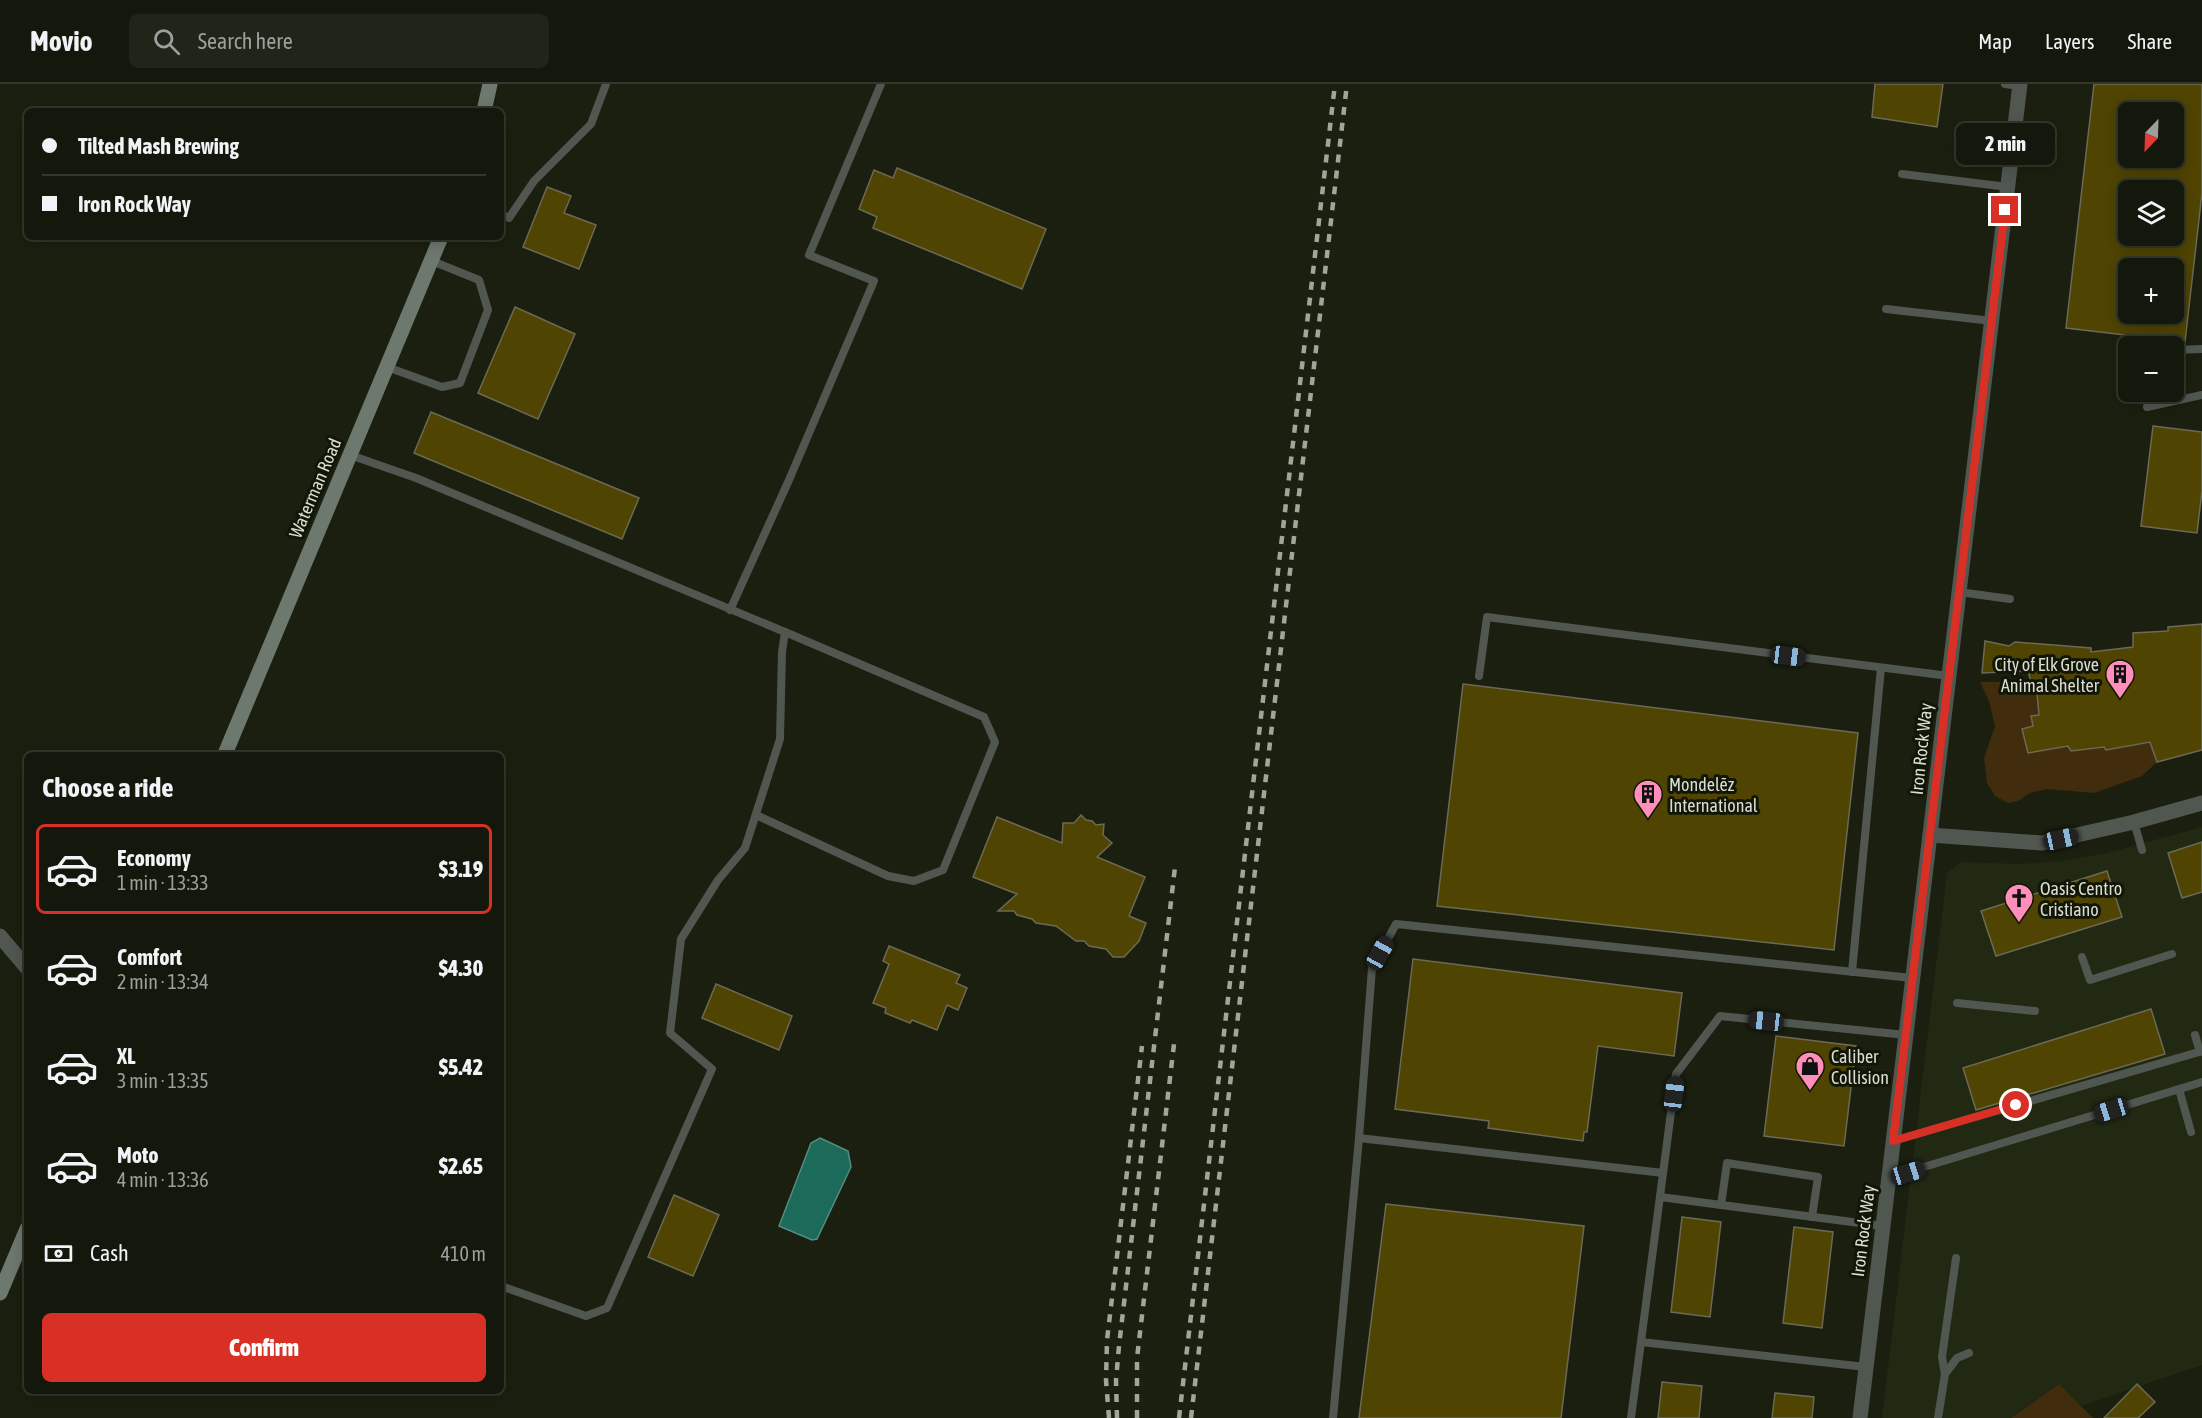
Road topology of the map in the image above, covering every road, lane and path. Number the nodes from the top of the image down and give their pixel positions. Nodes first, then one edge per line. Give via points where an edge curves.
1 (490, 84) edge
2 (606, 84) edge
3 (881, 84) edge
4 (2015, 85) edge
5 (485, 108) edge
6 (1902, 174) dead end
7 (2008, 187) junction
8 (504, 216) edge
9 (440, 240) edge
10 (432, 261) junction
11 (1886, 309) dead end
12 (1992, 321) junction
13 (2202, 349) edge
14 (2184, 350) edge
15 (387, 367) junction
16 (2202, 395) edge
17 (2147, 407) dead end
18 (350, 455) junction
19 (1959, 592) junction
20 (2010, 599) dead end
21 (730, 610) junction
22 (785, 632) junction
23 (1881, 668) junction
24 (1479, 676) dead end
25 (1948, 676) junction
26 (226, 752) edge
27 (2202, 803) edge
28 (756, 815) junction
29 (2134, 822) junction
30 (1930, 835) junction
31 (2142, 850) dead end
32 (0, 936) edge
33 (2172, 954) dead end
34 (2082, 957) dead end
35 (24, 964) edge
36 (1852, 972) junction
37 (1912, 978) junction
38 (1957, 1003) dead end
39 (2035, 1011) dead end
40 (1905, 1035) junction
41 (2195, 1035) dead end
42 (2201, 1052) edge
43 (2202, 1082) edge
44 (2179, 1089) junction
45 (2191, 1132) dead end
46 (1359, 1138) junction
47 (1893, 1141) junction
48 (1663, 1173) junction
49 (1888, 1178) junction
50 (1660, 1197) junction
51 (1721, 1205) junction
52 (1812, 1217) junction
53 (1883, 1226) junction
54 (24, 1236) edge
55 (1956, 1258) dead end
56 (504, 1287) edge
57 (0, 1293) edge
58 (1641, 1342) junction
59 (1969, 1353) dead end
60 (1866, 1367) junction
61 (1945, 1374) junction
62 (1333, 1418) edge
63 (1630, 1418) edge
64 (1860, 1418) edge
65 (1938, 1418) edge

1 - 5 main road
2 - 8 lane via 591,124 534,181 509,218
3 - 21 lane via 809,255 874,281
4 - 7 street, Iron Rock Way
6 - 7 lane
7 - 12 street, Iron Rock Way
9 - 10 main road, Waterman Road
10 - 15 main road, Waterman Road
10 - 15 lane via 479,280 488,310 460,383 442,387
11 - 12 lane
12 - 19 street, Iron Rock Way
13 - 14 lane
15 - 18 main road, Waterman Road
16 - 17 lane
18 - 21 lane via 416,478
18 - 26 main road, Waterman Road
19 - 20 lane
19 - 25 street, Iron Rock Way
21 - 22 lane
22 - 28 lane via 780,739
22 - 28 lane via 984,717 995,742 943,870 914,881 888,876
23 - 24 lane via 1487,617
23 - 25 lane
23 - 36 lane
25 - 30 street, Iron Rock Way
27 - 29 street
28 - 56 lane via 745,848 718,880 681,939 670,1033 712,1069 607,1308 586,1316
29 - 30 street via 2042,843
29 - 31 lane
30 - 37 street, Iron Rock Way
32 - 35 street
33 - 34 lane via 2090,980
36 - 37 lane
36 - 46 lane via 1396,924 1372,968
37 - 40 street, Iron Rock Way
38 - 39 lane
40 - 47 street, Iron Rock Way
40 - 48 lane via 1720,1016 1676,1074
41 - 42 lane
42 - 47 lane
43 - 44 lane
44 - 45 lane
44 - 49 lane
46 - 48 lane
46 - 62 lane
47 - 49 street, Iron Rock Way
48 - 50 lane
49 - 53 street, Iron Rock Way
50 - 51 lane
50 - 58 lane
51 - 52 lane
51 - 52 lane via 1727,1163 1818,1177
52 - 53 lane
53 - 60 street, Iron Rock Way
54 - 57 main road
55 - 61 lane via 1942,1357
58 - 60 lane
58 - 63 lane
59 - 61 lane via 1957,1358
60 - 64 street, Iron Rock Way
61 - 65 lane

